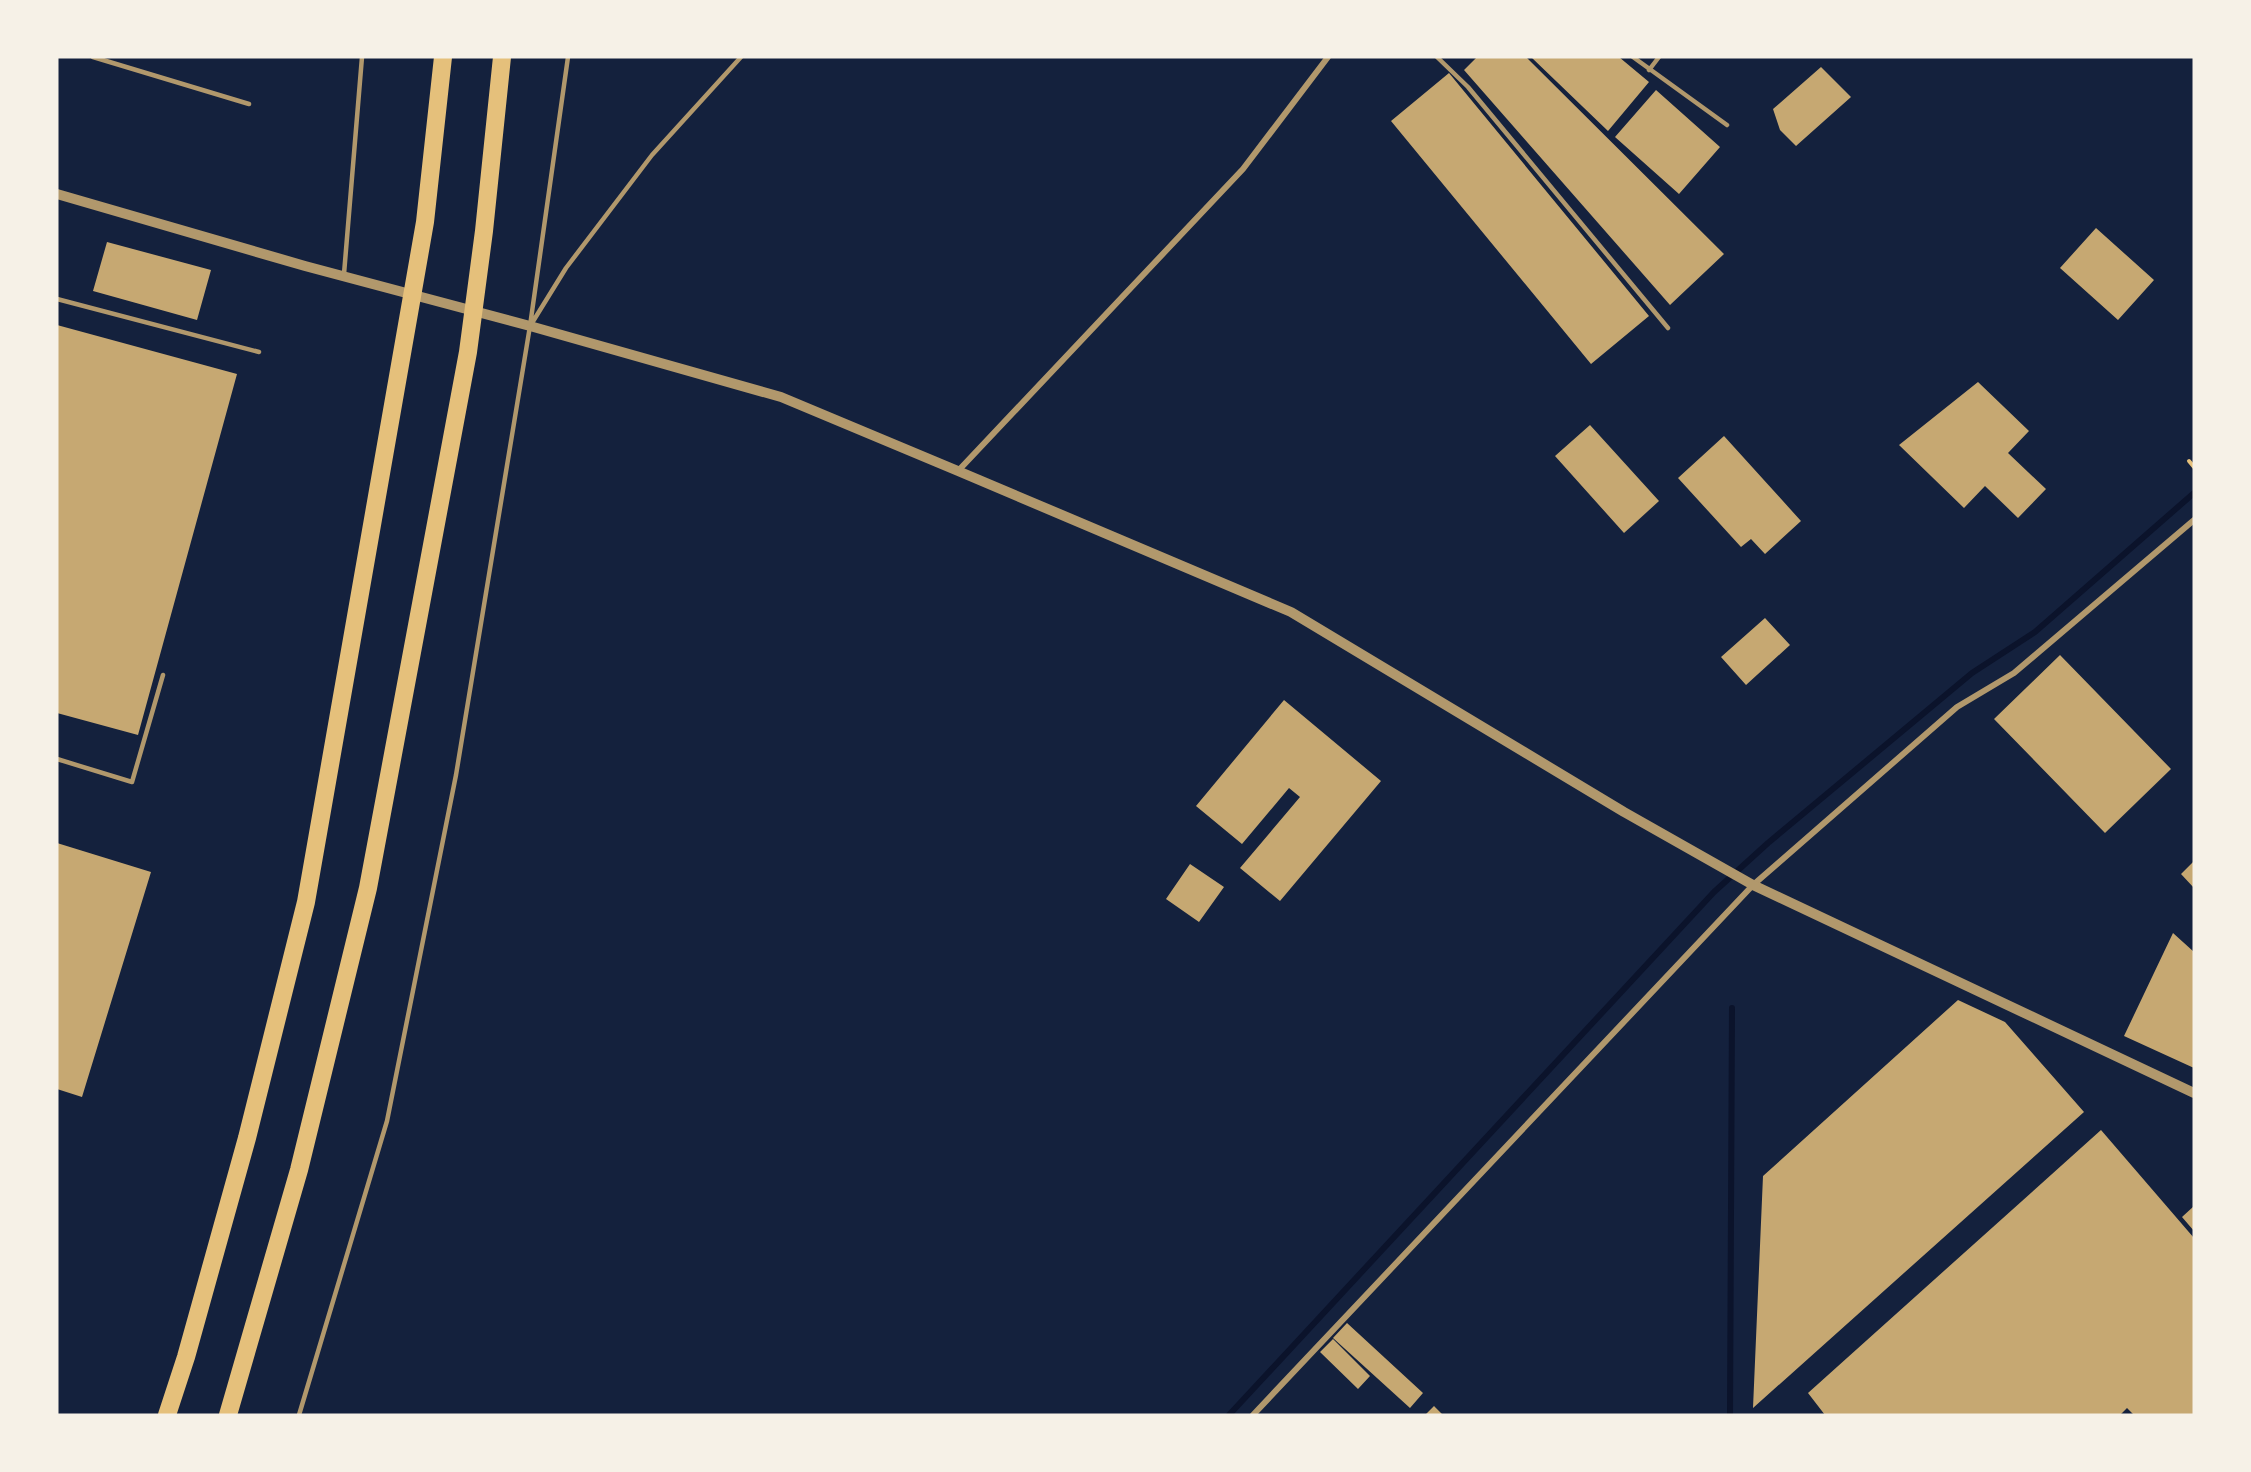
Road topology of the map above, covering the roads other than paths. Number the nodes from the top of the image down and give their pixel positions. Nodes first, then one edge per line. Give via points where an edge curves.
1 (93, 57) edge
2 (362, 57) edge
3 (443, 57) edge
4 (502, 57) edge
5 (568, 57) edge
6 (741, 57) edge
7 (1328, 57) edge
8 (1437, 57) edge
9 (1633, 57) edge
10 (1659, 57) edge
11 (1648, 70) junction
12 (249, 104) dead end
13 (1727, 125) dead end
14 (57, 194) edge
15 (344, 277) junction
16 (57, 299) edge
17 (530, 326) junction
18 (1668, 328) dead end
19 (259, 352) dead end
20 (958, 471) junction
21 (2194, 520) edge
22 (163, 675) dead end
23 (57, 759) edge
24 (1753, 885) junction
25 (2194, 1093) edge
26 (167, 1415) edge
27 (228, 1415) edge
28 (298, 1415) edge
29 (1253, 1415) edge

1 - 12 lane
2 - 15 lane
3 - 26 highway via 425,222 306,902 248,1138
4 - 27 highway via 468,352 368,888 299,1170
5 - 17 lane
6 - 17 lane via 652,155 566,268
7 - 20 street via 1243,169
8 - 18 lane via 1468,87
9 - 11 lane
10 - 11 lane
11 - 13 lane
14 - 15 street
15 - 17 street
16 - 19 lane
17 - 20 street via 781,397
17 - 28 lane via 456,775 387,1121
20 - 24 street via 1291,612
21 - 24 street via 2014,673 1957,707
22 - 23 lane via 132,782
24 - 25 street
24 - 29 street

